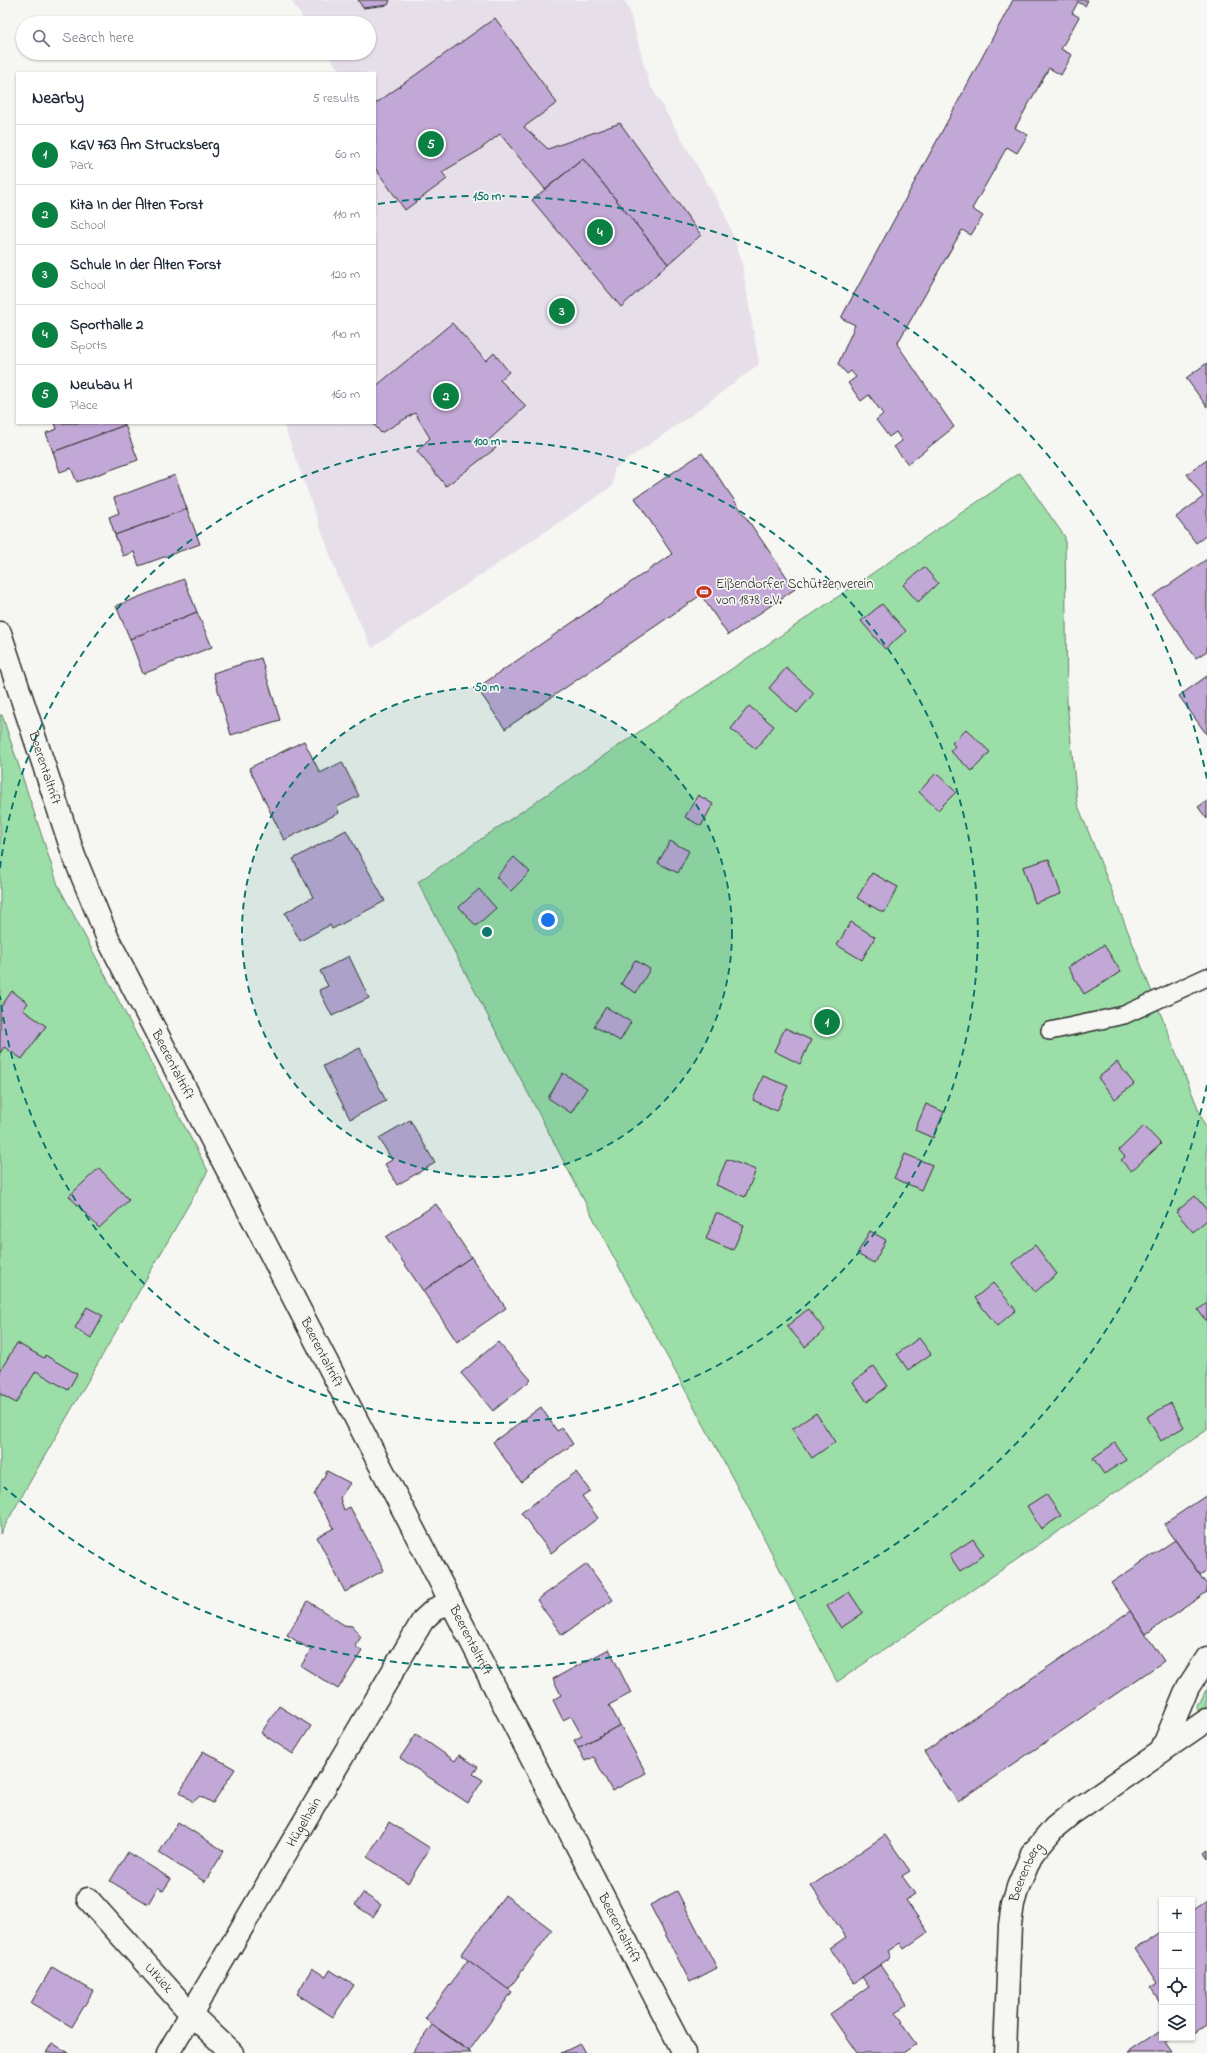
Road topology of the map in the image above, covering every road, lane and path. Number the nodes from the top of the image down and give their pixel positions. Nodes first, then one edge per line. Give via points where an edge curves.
1 (0, 633) edge
2 (1207, 977) edge
3 (1050, 1031) dead end
4 (451, 1602) junction
5 (1207, 1658) edge
6 (1207, 1720) edge
7 (1161, 1752) junction
8 (88, 1899) dead end
9 (191, 2014) junction
10 (168, 2053) edge
11 (232, 2053) edge
12 (684, 2053) edge
13 (1005, 2053) edge

1 - 4 street, Beerentaltrift via 74,856 108,939
2 - 3 lane via 1124,1015
4 - 9 street, Hügelhain via 435,1609 423,1620
4 - 12 street, Beerentaltrift
5 - 7 street via 1188,1687
6 - 7 street, Beerenberg
7 - 13 street, Beerenberg via 1071,1814 1054,1828 1032,1854 1018,1887 1010,1924
8 - 9 street, Utkiek
9 - 10 street, Hügelhain
9 - 11 street, Utkiek

